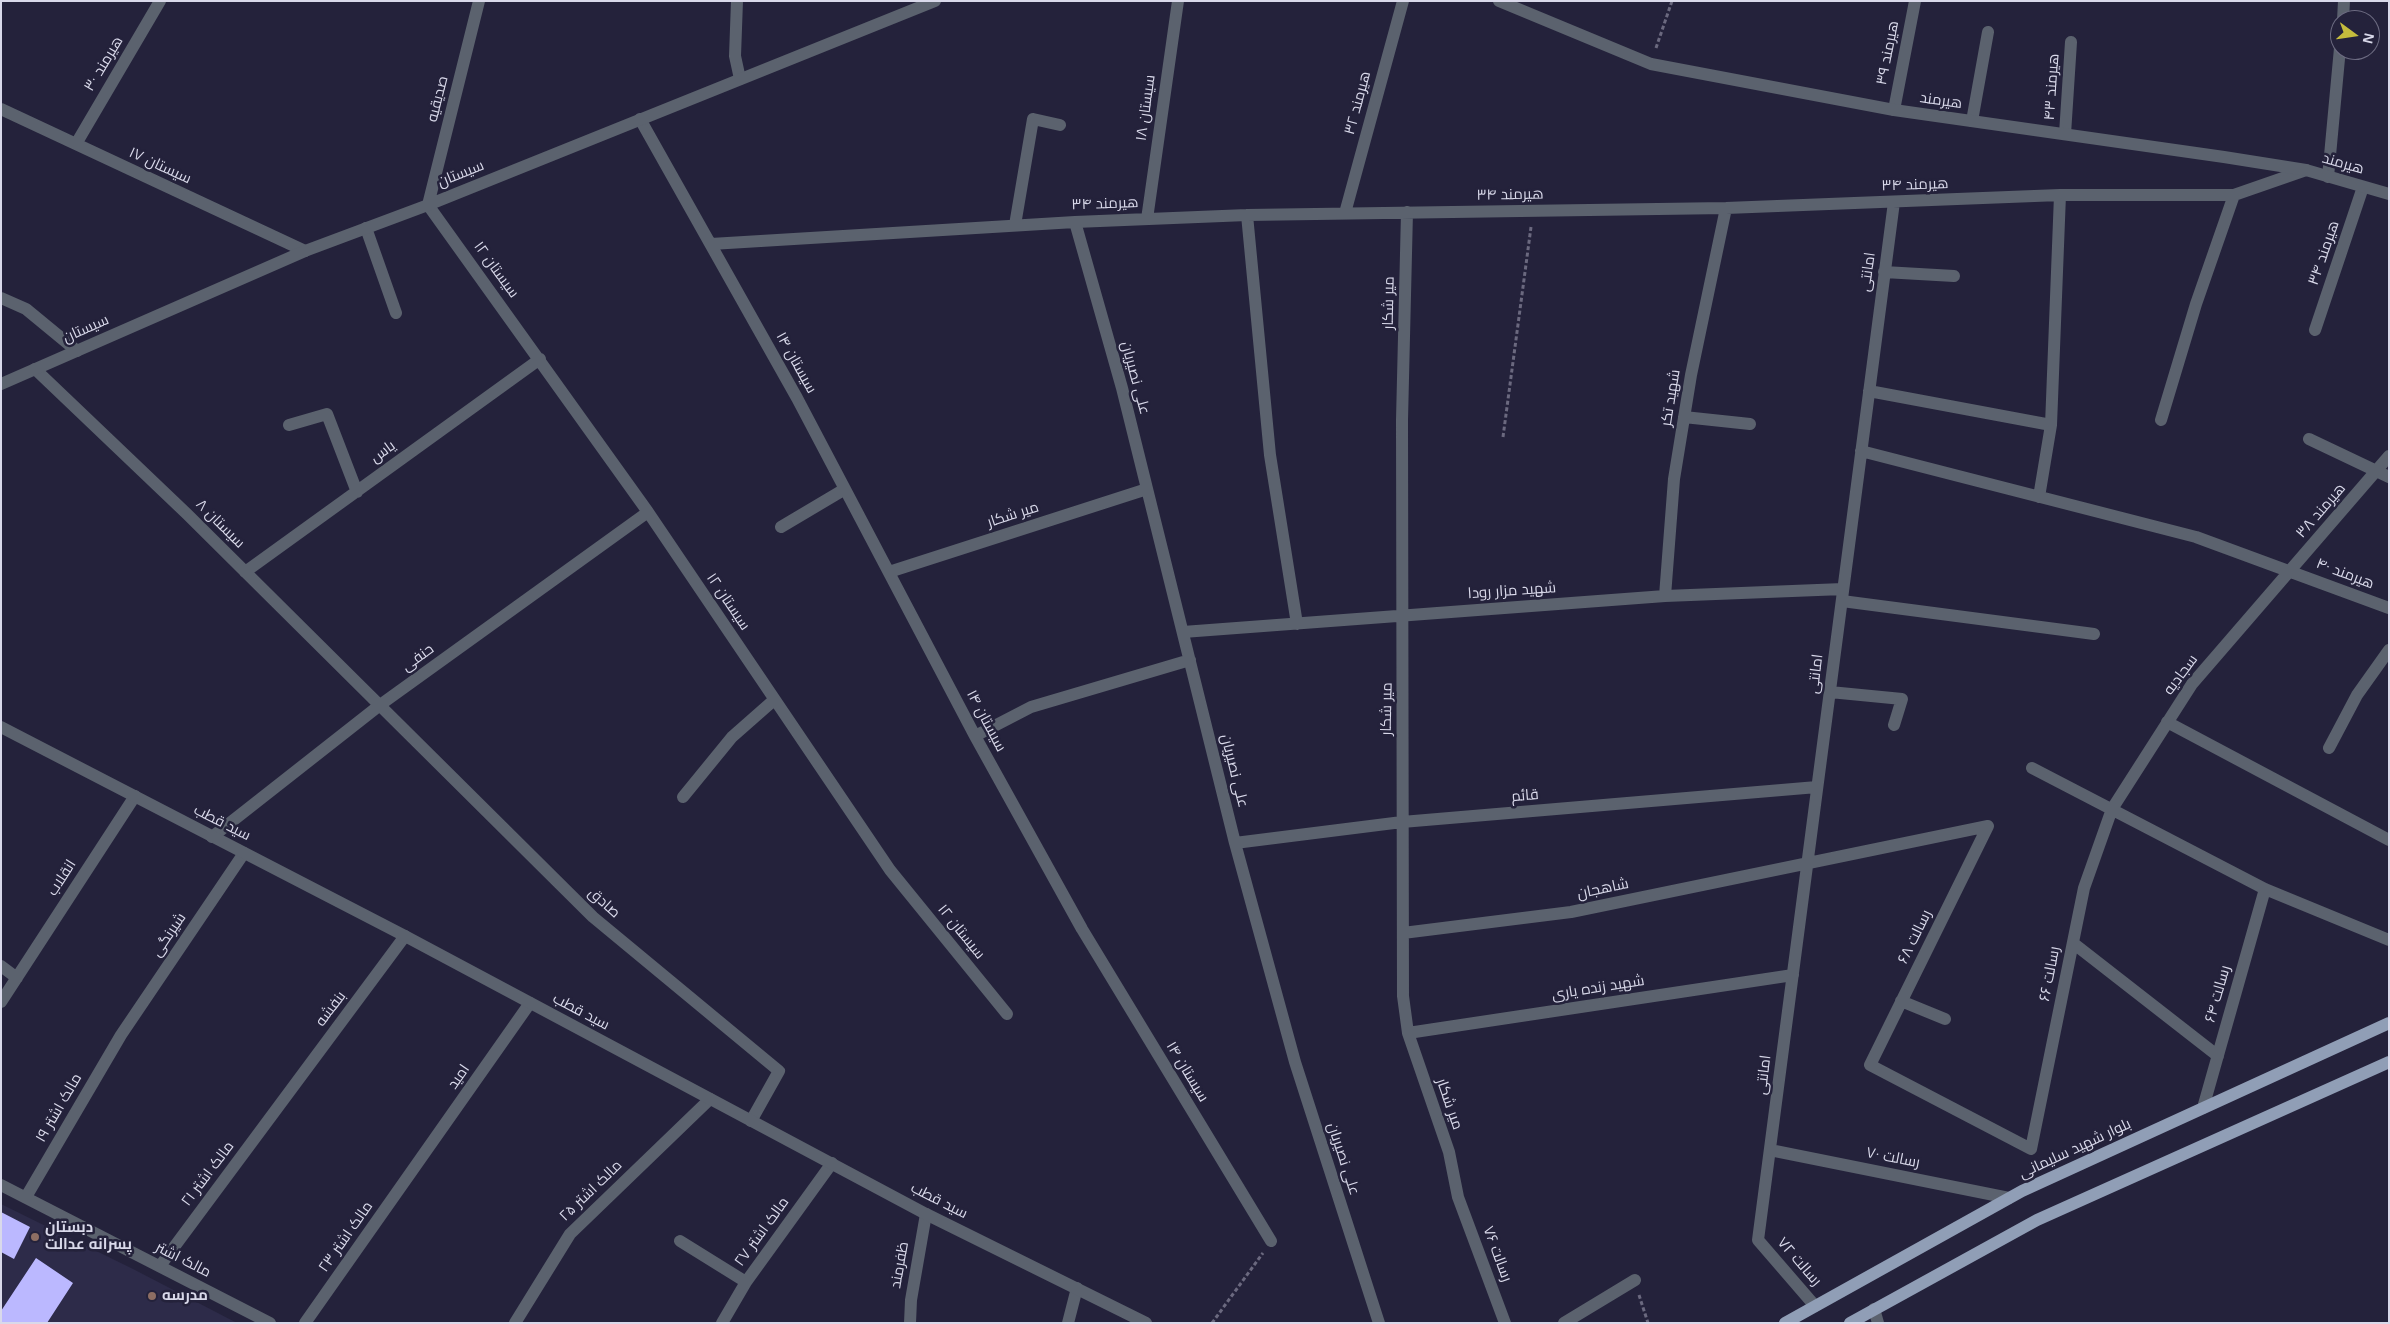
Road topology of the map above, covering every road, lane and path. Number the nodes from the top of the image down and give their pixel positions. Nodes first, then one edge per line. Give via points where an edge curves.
1 (160, 1) edge
2 (479, 1) edge
3 (737, 1) edge
4 (935, 1) edge
5 (1178, 1) edge
6 (1403, 1) edge
7 (1499, 1) edge
8 (1672, 1) edge
9 (1915, 1) edge
10 (1988, 32) dead end
11 (2071, 42) dead end
12 (2339, 60) edge
13 (1651, 64) junction
14 (740, 80) junction
15 (1, 110) edge
16 (1894, 110) junction
17 (640, 119) junction
18 (1972, 121) junction
19 (1060, 126) dead end
20 (2065, 134) junction
21 (76, 144) junction
22 (2306, 170) junction
23 (2328, 176) junction
24 (2363, 187) junction
25 (2389, 194) edge
26 (2060, 195) junction
27 (2234, 195) junction
28 (1894, 202) junction
29 (428, 204) junction
30 (1726, 208) junction
31 (1533, 211) junction
32 (1408, 212) junction
33 (1345, 213) junction
34 (1247, 215) junction
35 (1147, 219) junction
36 (1075, 222) junction
37 (1015, 225) junction
38 (366, 228) junction
39 (711, 244) junction
40 (306, 251) junction
41 (1884, 272) junction
42 (1954, 276) dead end
43 (1, 298) edge
44 (396, 314) dead end
45 (2315, 330) dead end
46 (77, 351) junction
47 (540, 359) junction
48 (35, 369) junction
49 (1, 384) edge
50 (1869, 391) junction
51 (1684, 417) junction
52 (2161, 420) dead end
53 (1750, 424) dead end
54 (289, 425) dead end
55 (2051, 425) junction
56 (1503, 437) dead end
57 (2309, 439) dead end
58 (1861, 451) junction
59 (2389, 456) edge
60 (2376, 471) junction
61 (2389, 477) edge
62 (1147, 489) junction
63 (845, 490) junction
64 (356, 492) junction
65 (2039, 497) junction
66 (648, 512) junction
67 (781, 527) dead end
68 (2290, 571) junction
69 (245, 572) junction
70 (889, 572) junction
71 (1842, 595) junction
72 (1665, 596) junction
73 (2389, 608) edge
74 (1404, 615) junction
75 (1297, 624) junction
76 (1183, 632) junction
77 (2094, 634) dead end
78 (2389, 650) edge
79 (1190, 660) junction
80 (1830, 692) junction
81 (774, 700) junction
82 (380, 706) junction
83 (2167, 722) junction
84 (1894, 725) dead end
85 (1, 727) edge
86 (975, 736) junction
87 (2329, 748) dead end
88 (2032, 768) dead end
89 (1817, 787) junction
90 (135, 796) junction
91 (683, 797) dead end
92 (2112, 809) junction
93 (1402, 822) junction
94 (212, 837) junction
95 (2389, 840) edge
96 (1235, 843) junction
97 (244, 853) junction
98 (1807, 863) junction
99 (2265, 889) junction
100 (1403, 933) junction
101 (405, 936) junction
102 (2389, 940) edge
103 (2073, 942) junction
104 (1, 966) edge
105 (1793, 975) junction
106 (17, 978) junction
107 (1, 1002) edge
108 (1902, 1002) junction
109 (530, 1004) junction
110 (1007, 1014) dead end
111 (1945, 1019) dead end
112 (2389, 1023) edge
113 (1408, 1033) junction
114 (121, 1035) joint
115 (2218, 1056) junction
116 (2389, 1062) edge
117 (710, 1099) junction
118 (282, 1101) joint
119 (2203, 1108) junction
120 (751, 1121) junction
121 (2031, 1149) joint
122 (1770, 1150) junction
123 (832, 1164) junction
124 (413, 1170) joint
125 (1, 1184) edge
126 (26, 1197) junction
127 (1458, 1197) joint
128 (2009, 1198) junction
129 (926, 1214) junction
130 (680, 1241) dead end
131 (1271, 1241) joint
132 (160, 1266) junction
133 (1634, 1280) joint
134 (746, 1282) junction
135 (1076, 1288) junction
136 (1815, 1306) junction
137 (1874, 1309) junction
138 (270, 1323) edge
139 (305, 1323) edge
140 (515, 1323) edge
141 (722, 1323) edge
142 (910, 1323) edge
143 (1068, 1323) edge
144 (1146, 1323) edge
145 (1212, 1323) edge
146 (1379, 1323) edge
147 (1505, 1323) edge
148 (1564, 1323) edge
149 (1648, 1323) edge
150 (1785, 1323) edge
151 (1850, 1323) edge
152 (1878, 1323) edge

1 - 21 street, هیرمند ۳۰
2 - 29 street, صدیقیه
3 - 14 street via 735,56
4 - 14 street, سیستان
5 - 35 street, سیستان ۱۸
6 - 33 street, هیرمند ۳۲
7 - 13 street, هیرمند
8 - 13 path
9 - 16 street, هیرمند ۳۹
10 - 18 street
11 - 20 street, هیرمند ۴۳
12 - 23 street
13 - 16 street, هیرمند
14 - 17 street, سیستان
15 - 21 street, سیستان ۱۷
16 - 18 street, هیرمند
17 - 29 street, سیستان
17 - 39 street, سیستان ۱۴
18 - 20 street, هیرمند
19 - 37 street via 1034,119
20 - 22 street, هیرمند
21 - 40 street, سیستان ۱۷
22 - 23 street, هیرمند
22 - 27 street, هیرمند ۳۴
23 - 24 street, هیرمند
24 - 25 street, هیرمند
24 - 45 street, هیرمند ۳۴
26 - 27 street, هیرمند ۳۴
26 - 28 street, هیرمند ۳۴
26 - 55 street
27 - 52 street via 2196,304
28 - 30 street, هیرمند ۳۴
28 - 41 street, امانتی
29 - 38 street, سیستان
29 - 47 street, سیستان ۱۲
30 - 31 street, هیرمند ۳۴
30 - 51 street, شهید تکر
31 - 32 street, هیرمند ۳۴
31 - 56 path
32 - 33 street, هیرمند ۳۴
32 - 74 street, میر شکار via 1402,420
33 - 34 street, هیرمند ۳۴
34 - 35 street, هیرمند ۳۴
34 - 75 street via 1270,455
35 - 36 street, هیرمند ۳۴
36 - 37 street, هیرمند ۳۴
36 - 62 street, علی نصیریان
37 - 39 street, هیرمند ۳۴
38 - 40 street, سیستان
38 - 44 street
39 - 63 street, سیستان ۱۴
40 - 46 street, سیستان
41 - 42 street
41 - 50 street, امانتی
43 - 46 street via 26,309
46 - 48 street, سیستان
47 - 64 street, یاس
47 - 66 street, سیستان ۱۲
48 - 49 street, سیستان
48 - 69 street, سیستان ۸
50 - 55 street
50 - 58 street, امانتی
51 - 53 street
51 - 72 street, شهید تکر via 1674,479
54 - 64 street via 327,414
55 - 65 street
57 - 60 street
58 - 65 street, هیرمند ۴۰
58 - 71 street, امانتی
59 - 60 street, هیرمند ۳۸
60 - 61 street
60 - 68 street, هیرمند ۳۸
62 - 70 street, میر شکار
62 - 76 street, علی نصیریان
63 - 67 street
63 - 70 street, سیستان ۱۴
64 - 69 street, یاس
65 - 68 street, هیرمند ۴۰ via 2196,537
66 - 81 street, سیستان ۱۲
66 - 82 street, حنفی
68 - 73 street, هیرمند ۴۰
68 - 83 street, سجادیه via 2192,684
69 - 82 street, سیستان ۸
70 - 86 street, سیستان ۱۴
71 - 72 street, شهید مزار رودا
71 - 77 street, شهید مزار رودا
71 - 80 street, امانتی
72 - 74 street, شهید مزار رودا
74 - 75 street, شهید مزار رودا
74 - 93 street, میر شکار
75 - 76 street, شهید مزار رودا
76 - 79 street, علی نصیریان
78 - 87 street via 2357,695
79 - 86 street via 1031,707
79 - 96 street, علی نصیریان
80 - 84 street via 1902,699
80 - 89 street, امانتی
81 - 91 street via 732,737
81 - 110 street, سیستان ۱۲ via 890,870
82 - 94 street, حنفی
82 - 120 street, صادق via 594,917 779,1071
83 - 92 street, سجادیه
83 - 95 street
85 - 90 street, سید قطب
86 - 131 street, سیستان ۱۴ via 1082,929
88 - 92 street
89 - 93 street, قائم
89 - 98 street, امانتی
90 - 94 street, سید قطب
90 - 106 street, انقلاب
92 - 99 street
92 - 103 street, رسالت ۶۶ via 2084,888
93 - 96 street, قائم
93 - 100 street, میر شکار
94 - 97 street, سید قطب
96 - 146 street, علی نصیریان via 1295,1062
97 - 101 street, سید قطب
97 - 114 street, شیرنگی
98 - 100 street, شاهجان via 1571,912
98 - 105 street, امانتی
98 - 108 street, رسالت ۶۸ via 1988,826
99 - 102 street
99 - 115 street, رسالت ۶۴
100 - 113 street, میر شکار via 1403,996
101 - 109 street, سید قطب
101 - 118 street, بنفشه
103 - 115 street
103 - 121 street, رسالت ۶۶
104 - 106 street
105 - 113 street, شهید زنده یاری
105 - 122 street, امانتی
106 - 107 street, انقلاب
108 - 111 street
108 - 121 street, رسالت ۶۸ via 1870,1065
109 - 117 street, سید قطب
109 - 124 street, امید
112 - 119 main road, بلوار شهید سلیمانی
113 - 127 street, میر شکار via 1449,1152
114 - 126 street, مالک اشتر ۱۹
115 - 119 street, رسالت ۶۴
116 - 137 main road via 2037,1220
117 - 120 street, سید قطب
117 - 140 street, مالک اشتر ۲۵ via 570,1234
118 - 132 street, مالک اشتر ۲۱
119 - 128 main road, بلوار شهید سلیمانی
120 - 123 street, سید قطب
122 - 128 street, رسالت ۷۰
122 - 136 street, رسالت ۷۲ via 1758,1240
123 - 129 street, سید قطب
123 - 134 street, مالک اشتر ۲۷
124 - 139 street, مالک اشتر ۲۳
125 - 126 street, مالک اشتر
126 - 132 street, مالک اشتر
127 - 147 street, رسالت ۷۶
128 - 136 main road, بلوار شهید سلیمانی
129 - 135 street, سید قطب
129 - 142 street, ظفرمند via 910,1300
130 - 134 street
131 - 145 path
132 - 138 street, مالک اشتر
133 - 148 street
133 - 149 path
134 - 141 street, مالک اشتر ۲۷
135 - 143 street
135 - 144 street, سید قطب
136 - 150 main road, بلوار شهید سلیمانی
137 - 151 main road
137 - 152 street

